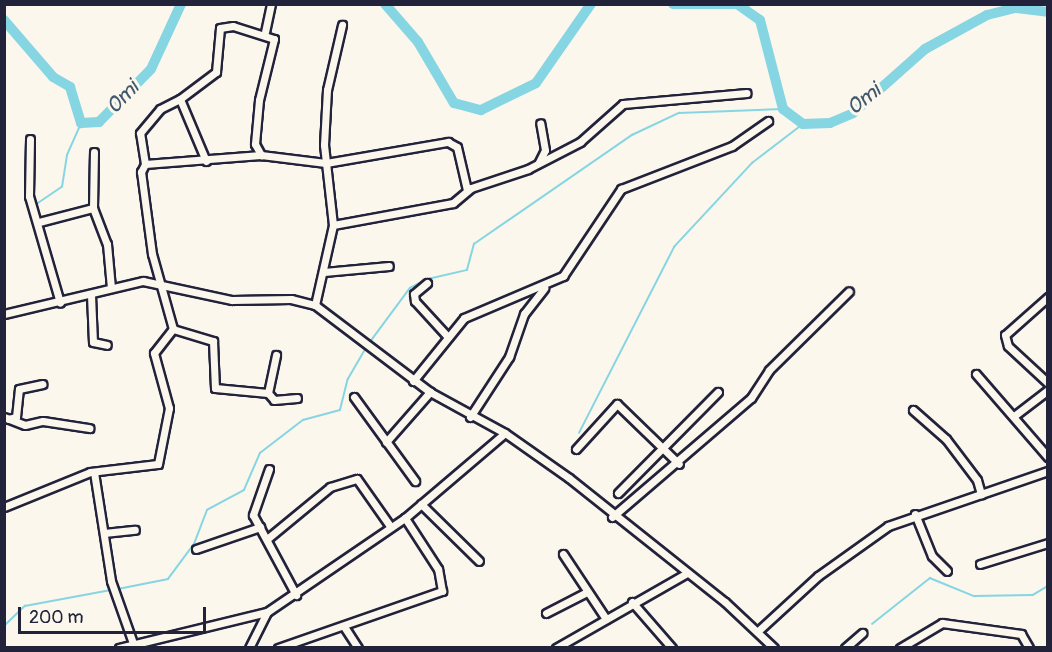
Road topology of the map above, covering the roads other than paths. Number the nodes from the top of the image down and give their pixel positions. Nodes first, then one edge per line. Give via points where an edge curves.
1 (271, 4) edge
2 (342, 25) dead end
3 (265, 32) junction
4 (747, 93) dead end
5 (180, 99) junction
6 (768, 121) dead end
7 (540, 123) dead end
8 (30, 139) dead end
9 (94, 152) dead end
10 (261, 155) junction
11 (206, 161) junction
12 (326, 163) junction
13 (145, 164) junction
14 (537, 164) junction
15 (467, 190) junction
16 (93, 208) junction
17 (39, 222) junction
18 (333, 225) junction
19 (389, 266) dead end
20 (324, 272) junction
21 (164, 282) junction
22 (427, 283) dead end
23 (111, 288) junction
24 (544, 288) junction
25 (849, 291) dead end
26 (91, 295) junction
27 (1047, 297) edge
28 (60, 303) junction
29 (315, 305) junction
30 (4, 314) edge
31 (173, 329) junction
32 (448, 337) junction
33 (107, 345) dead end
34 (276, 355) dead end
35 (976, 374) dead end
36 (413, 381) junction
37 (1047, 383) edge
38 (42, 384) dead end
39 (1047, 390) edge
40 (430, 392) junction
41 (718, 392) dead end
42 (268, 393) junction
43 (354, 397) dead end
44 (297, 398) dead end
45 (913, 410) dead end
46 (1014, 416) junction
47 (470, 417) junction
48 (6, 418) edge
49 (89, 428) dead end
50 (505, 432) junction
51 (386, 442) junction
52 (576, 449) dead end
53 (666, 449) junction
54 (1047, 457) edge
55 (679, 464) junction
56 (269, 469) dead end
57 (1047, 471) edge
58 (94, 472) junction
59 (415, 481) dead end
60 (618, 492) dead end
61 (981, 494) junction
62 (421, 504) junction
63 (4, 507) edge
64 (915, 514) junction
65 (612, 517) junction
66 (405, 518) junction
67 (390, 526) junction
68 (260, 527) junction
69 (135, 530) dead end
70 (104, 533) junction
71 (267, 539) junction
72 (1047, 543) edge
73 (196, 549) dead end
74 (563, 554) dead end
75 (479, 561) dead end
76 (980, 564) dead end
77 (947, 571) dead end
78 (687, 573) junction
79 (585, 593) junction
80 (296, 595) junction
81 (632, 602) junction
82 (267, 612) junction
83 (546, 614) dead end
84 (606, 619) junction
85 (345, 628) junction
86 (758, 631) junction
87 (862, 633) dead end
88 (133, 643) junction
89 (119, 648) edge
90 (249, 648) edge
91 (278, 648) edge
92 (358, 648) edge
93 (556, 648) edge
94 (672, 648) edge
95 (774, 648) edge
96 (845, 648) edge
97 (900, 648) edge
98 (1029, 648) edge

1 - 3 street
2 - 12 street via 327,90
3 - 5 street via 220,28 216,72
3 - 10 street via 274,39 259,100 255,144
4 - 14 street via 623,104 580,142
5 - 11 street
5 - 13 street via 160,109 140,133
6 - 24 street via 732,146 621,189 563,276
7 - 14 street via 545,150
8 - 17 street via 29,196
9 - 16 street
10 - 11 street
10 - 12 street
11 - 13 street
12 - 15 street via 448,142 458,147
12 - 18 street
13 - 21 street via 150,242
14 - 15 street
15 - 18 street via 453,204
16 - 17 street
16 - 23 street via 107,244
17 - 28 street
18 - 20 street
19 - 20 street
20 - 29 street
21 - 23 street
21 - 29 street via 232,300 291,299
21 - 31 street
22 - 32 street via 414,294 415,301
23 - 26 street
24 - 32 street via 471,314
24 - 47 street via 524,314 509,357
25 - 55 street via 769,370 752,398
26 - 28 street
26 - 33 street via 93,342
27 - 37 street via 1005,335 1008,346
28 - 30 street
29 - 36 street
31 - 42 street via 213,341 215,388
31 - 58 street via 154,353 169,408 158,464
32 - 36 street
34 - 42 street
35 - 46 street
36 - 40 street
38 - 48 street via 19,389 15,417
39 - 46 street
40 - 47 street
40 - 51 street
41 - 53 street
42 - 44 street via 274,400
43 - 51 street
45 - 61 street via 946,439 977,480
46 - 54 street
47 - 50 street
48 - 49 street via 26,425 43,421
50 - 62 street
50 - 65 street
51 - 59 street
52 - 53 street via 617,404
53 - 55 street
53 - 60 street
55 - 65 street
56 - 68 street via 253,504
57 - 61 street
58 - 63 street
58 - 70 street
61 - 64 street
62 - 66 street
62 - 75 street
64 - 77 street via 932,556
64 - 86 street via 850,552
65 - 78 street
66 - 67 street
66 - 85 street via 438,569 442,591
67 - 71 street via 357,478 330,487
67 - 80 street
68 - 71 street
68 - 73 street
69 - 70 street
70 - 88 street via 111,581
71 - 80 street
72 - 76 street
74 - 79 street
78 - 81 street
78 - 86 street
79 - 83 street
79 - 84 street
80 - 82 street
81 - 84 street
81 - 94 street
82 - 88 street
82 - 90 street
84 - 93 street
85 - 91 street
85 - 92 street
86 - 95 street
87 - 96 street
88 - 89 street
97 - 98 street via 942,623 1021,634

